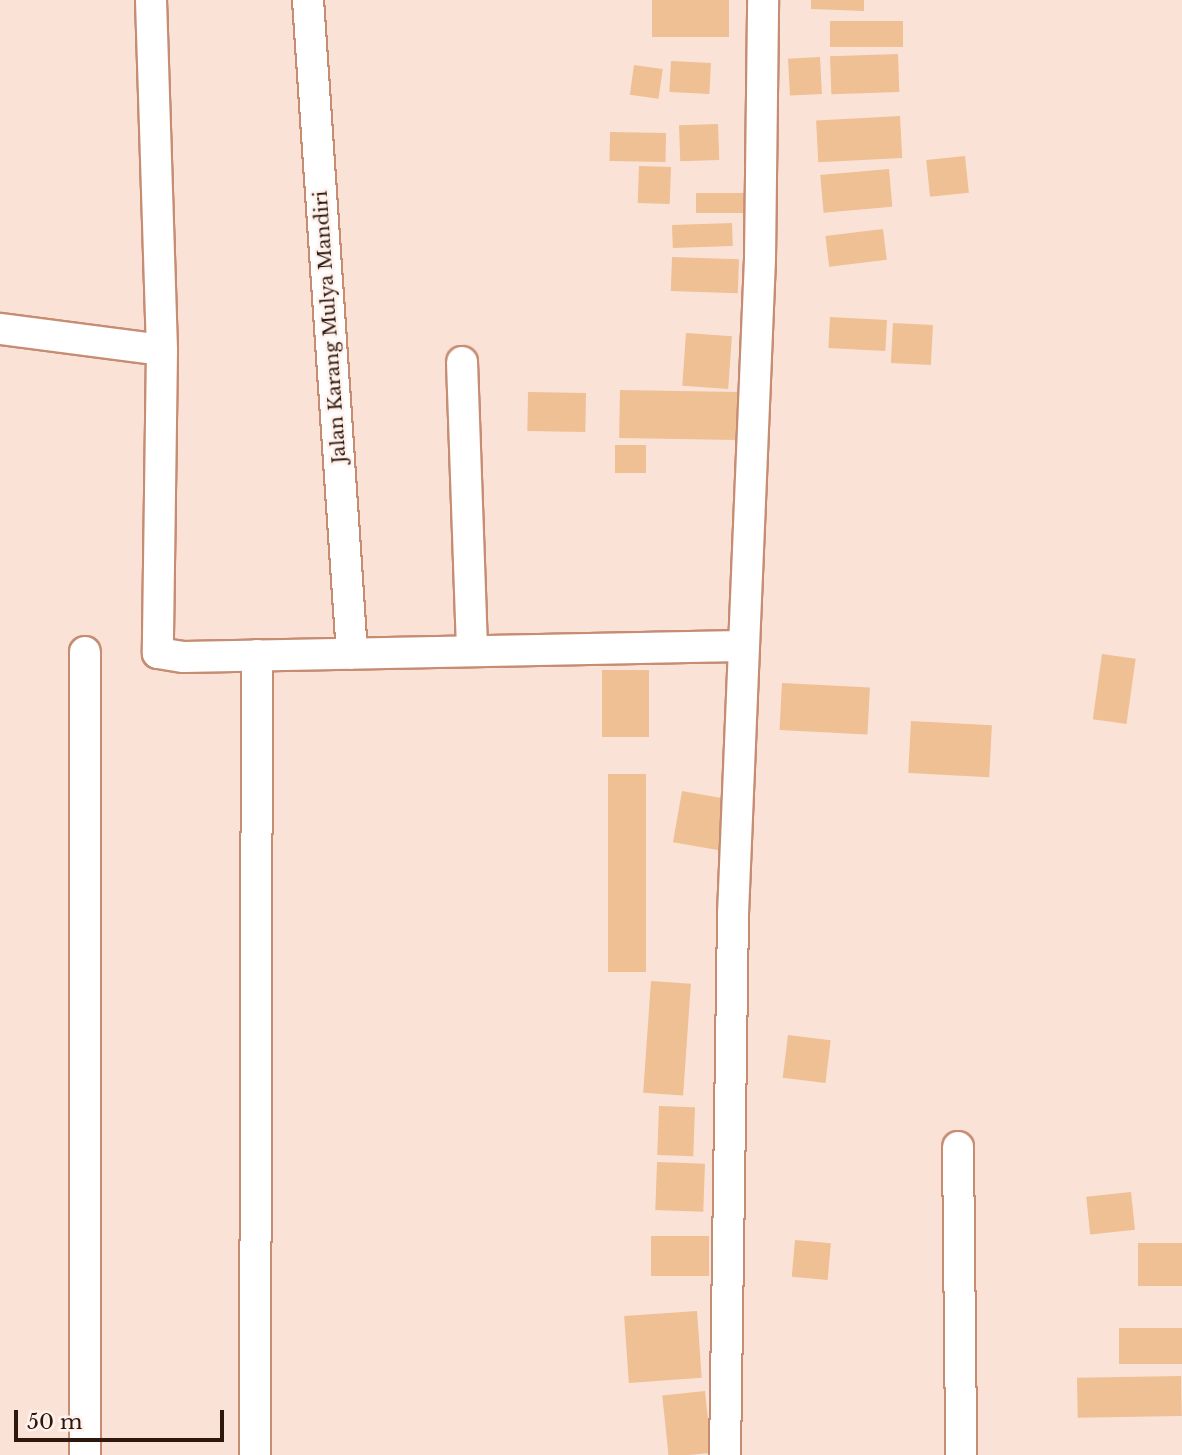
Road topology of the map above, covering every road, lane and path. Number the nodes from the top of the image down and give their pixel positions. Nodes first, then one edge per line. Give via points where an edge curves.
1 (151, 0) edge
2 (308, 0) edge
3 (763, 0) edge
4 (0, 329) edge
5 (162, 351) junction
6 (462, 362) dead end
7 (741, 646) junction
8 (472, 651) junction
9 (85, 652) dead end
10 (352, 654) junction
11 (257, 655) junction
12 (958, 1147) dead end
13 (85, 1455) edge
14 (255, 1455) edge
15 (724, 1455) edge
16 (961, 1455) edge

1 - 5 street
2 - 10 street, Jalan Karang Mulya Mandiri
3 - 7 street via 760,258
4 - 5 street
5 - 11 street via 158,653
6 - 8 street
7 - 8 street
7 - 15 street
8 - 10 street
9 - 13 street
10 - 11 street
11 - 14 street
12 - 16 street

